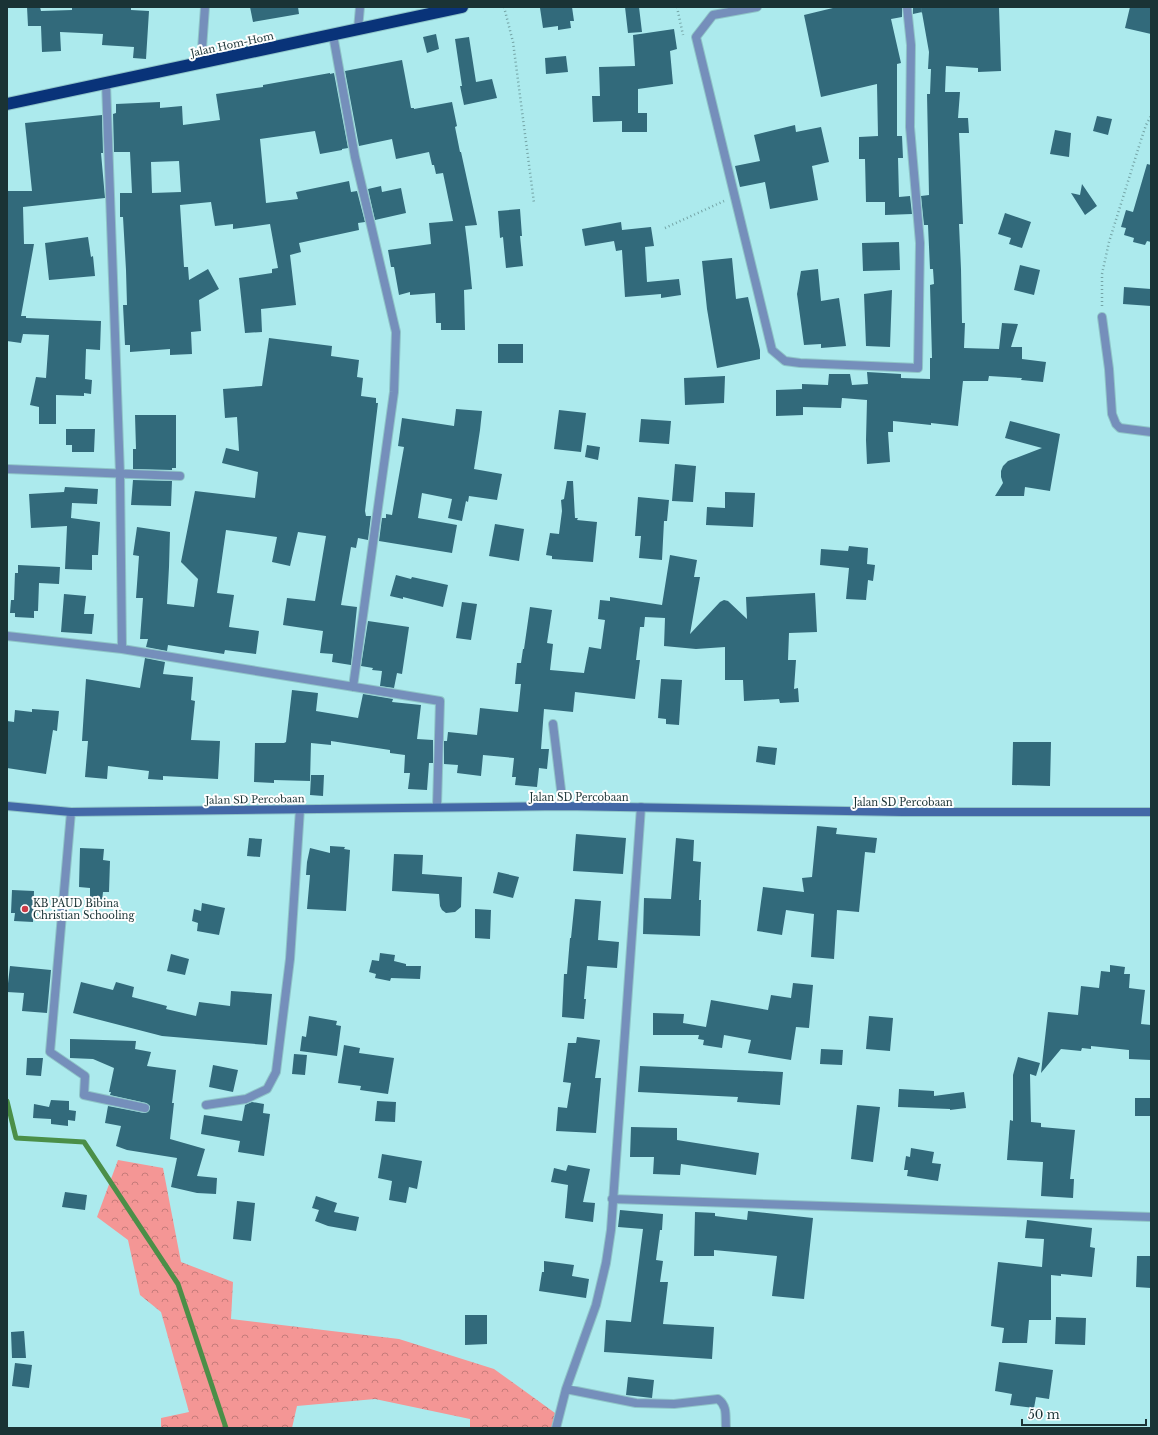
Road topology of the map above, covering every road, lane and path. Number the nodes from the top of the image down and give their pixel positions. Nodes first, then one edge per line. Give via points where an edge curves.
1 (205, 7) edge
2 (360, 7) edge
3 (462, 7) edge
4 (504, 7) edge
5 (676, 7) edge
6 (757, 7) edge
7 (907, 7) edge
8 (358, 29) junction
9 (333, 35) junction
10 (684, 38) dead end
11 (201, 63) junction
12 (106, 83) junction
13 (7, 104) edge
14 (1151, 116) edge
15 (724, 201) dead end
16 (534, 203) dead end
17 (664, 228) dead end
18 (1102, 316) joint
19 (1151, 432) edge
20 (7, 469) edge
21 (120, 474) junction
22 (180, 476) dead end
23 (7, 636) edge
24 (122, 650) junction
25 (354, 687) junction
26 (553, 724) dead end
27 (7, 806) edge
28 (436, 806) junction
29 (563, 806) junction
30 (641, 807) junction
31 (300, 809) junction
32 (71, 812) junction
33 (1151, 812) edge
34 (206, 1105) dead end
35 (145, 1108) dead end
36 (612, 1199) junction
37 (1151, 1216) edge
38 (566, 1389) junction
39 (556, 1428) edge
40 (726, 1428) edge

1 - 11 street
2 - 8 street
3 - 8 highway, Jalan Hom-Hom
4 - 16 path via 513,42
5 - 10 path
6 - 7 street via 712,15 696,37 772,350 785,361 800,363 918,368 920,243 910,128 911,45
8 - 9 highway, Jalan Hom-Hom
9 - 11 highway, Jalan Hom-Hom
9 - 25 street via 355,157 396,332 394,392
11 - 12 highway, Jalan Hom-Hom
12 - 13 highway, Jalan Hom-Hom
12 - 21 street
14 - 18 path via 1109,242 1102,274
15 - 17 path
18 - 19 street via 1112,414 1116,424 1120,428
20 - 21 street
21 - 22 street
21 - 24 street
23 - 24 street
24 - 25 street
25 - 28 street via 440,701
26 - 29 street
27 - 32 street, Jalan SD Percobaan
28 - 29 street, Jalan SD Percobaan
28 - 31 street, Jalan SD Percobaan
29 - 30 street, Jalan SD Percobaan
30 - 33 street, Jalan SD Percobaan via 902,812
30 - 36 street
31 - 32 street, Jalan SD Percobaan
31 - 34 street via 290,959 276,1072 267,1089 246,1099
32 - 35 street via 50,1052 85,1076 84,1095
36 - 37 street
36 - 38 street via 609,1243 600,1291
38 - 39 street
38 - 40 street via 636,1403 674,1404 718,1399 725,1408

